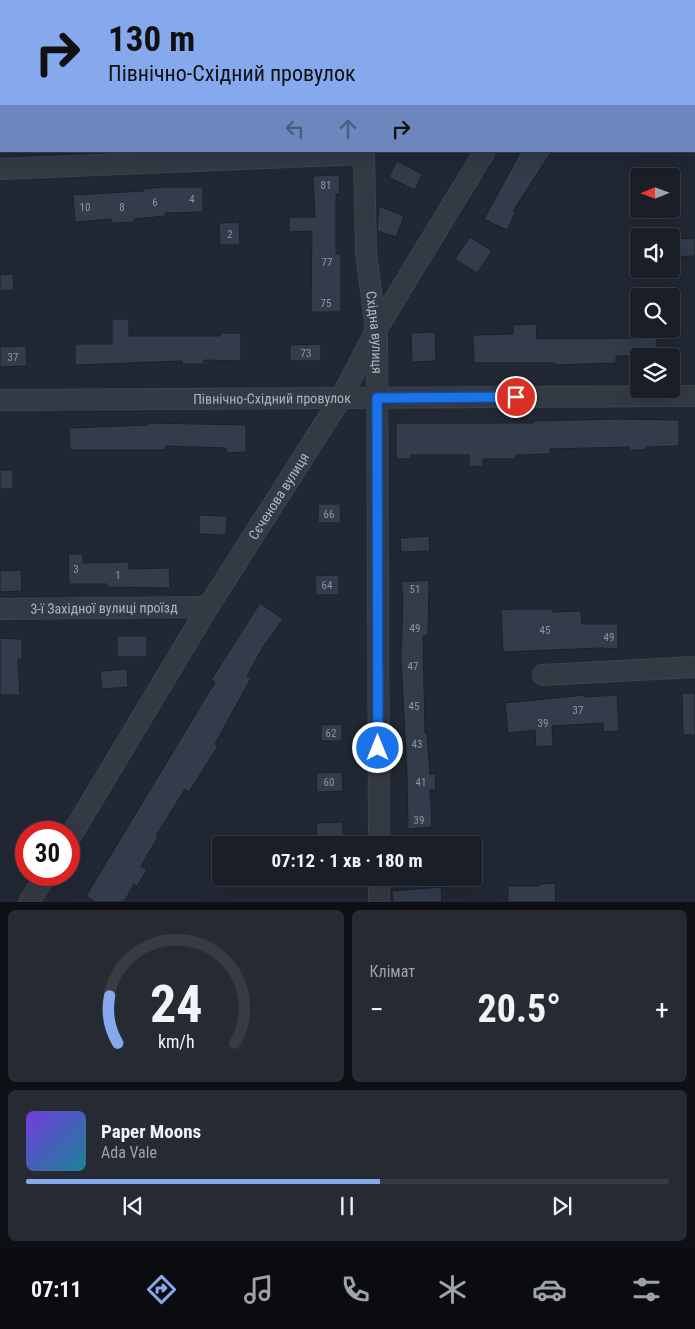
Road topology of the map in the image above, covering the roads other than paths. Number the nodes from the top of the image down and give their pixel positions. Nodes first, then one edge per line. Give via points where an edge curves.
1 (484, 152) edge
2 (364, 153) edge
3 (0, 169) edge
4 (376, 330) junction
5 (695, 396) edge
6 (341, 398) junction
7 (377, 398) junction
8 (0, 400) edge
9 (208, 606) junction
10 (0, 610) edge
11 (695, 667) edge
12 (543, 675) dead end
13 (80, 821) edge
14 (379, 836) edge
15 (39, 886) edge
16 (379, 886) edge
17 (28, 902) edge
18 (379, 902) edge

1 - 4 street, Сєченова вулиця
2 - 3 street
2 - 4 street, Східна вулиця via 366,253
4 - 6 street, Сєченова вулиця
4 - 7 street, Східна вулиця
5 - 7 street, Північно-Східний провулок
6 - 7 street, Північно-Східний провулок
6 - 8 street, Північно-Східний провулок
6 - 9 street, Сєченова вулиця
7 - 14 street, Східна вулиця
9 - 10 street, 3-ї Західної вулиці проїзд
9 - 13 street, Сєченова вулиця
11 - 12 street
15 - 17 street
16 - 18 street

